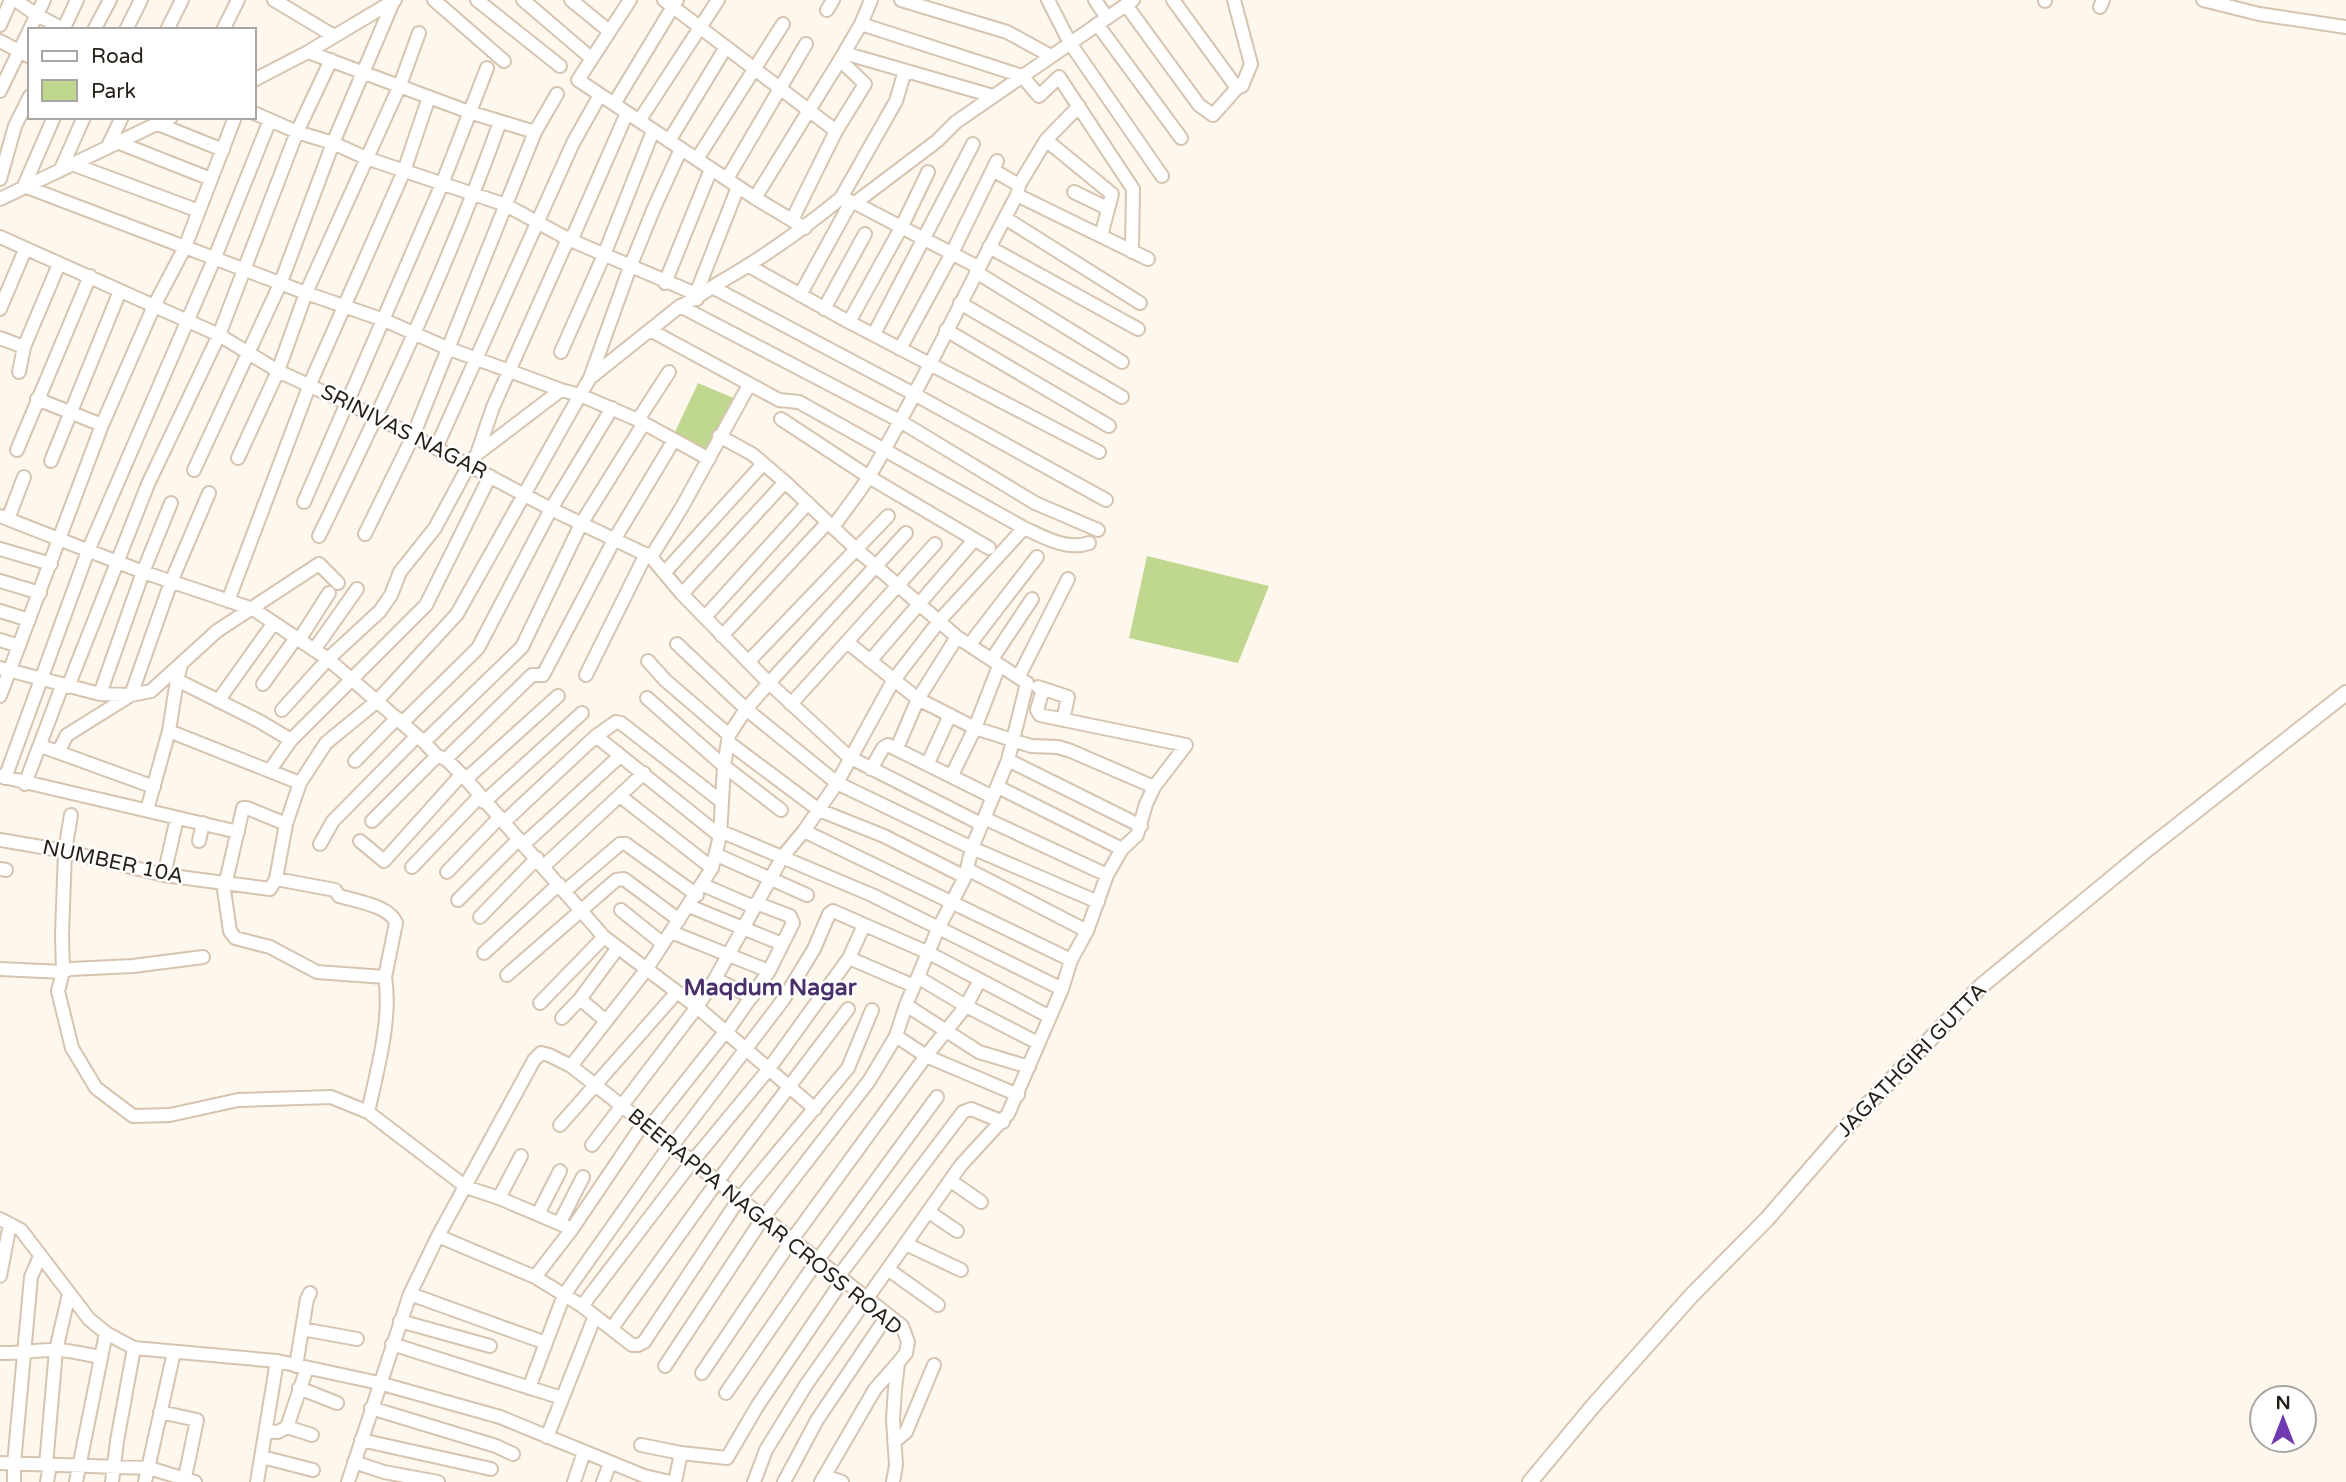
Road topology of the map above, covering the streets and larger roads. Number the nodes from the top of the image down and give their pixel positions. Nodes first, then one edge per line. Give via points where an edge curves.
1 (13, 0) edge
2 (44, 0) edge
3 (77, 0) edge
4 (110, 0) edge
5 (141, 0) edge
6 (182, 0) edge
7 (238, 0) edge
8 (274, 0) edge
9 (395, 0) edge
10 (434, 0) edge
11 (477, 0) edge
12 (523, 0) edge
13 (571, 0) edge
14 (718, 0) edge
15 (901, 0) edge
16 (1048, 0) edge
17 (1095, 0) edge
18 (1173, 0) edge
19 (1234, 0) edge
20 (2203, 0) edge
21 (624, 2) edge
22 (671, 2) edge
23 (867, 2) edge
24 (1129, 2) edge
25 (291, 5) edge
26 (37, 15) junction
27 (1102, 21) junction
28 (783, 24) dead end
29 (861, 24) junction
30 (0, 25) edge
31 (700, 27) junction
32 (2346, 27) edge
33 (33, 28) edge
34 (60, 28) edge
35 (65, 28) edge
36 (95, 28) edge
37 (127, 28) edge
38 (168, 28) edge
39 (224, 28) edge
40 (609, 31) junction
41 (419, 33) dead end
42 (334, 36) junction
43 (0, 41) edge
44 (1070, 43) junction
45 (806, 44) dead end
46 (726, 47) junction
47 (308, 51) junction
48 (25, 55) edge
49 (1051, 56) junction
50 (842, 57) junction
51 (591, 58) junction
52 (331, 60) junction
53 (504, 61) dead end
54 (560, 66) dead end
55 (486, 68) dead end
56 (754, 69) junction
57 (905, 71) junction
58 (364, 72) junction
59 (1022, 76) junction
60 (256, 79) edge
61 (400, 85) junction
62 (779, 88) junction
63 (1237, 88) junction
64 (0, 92) edge
65 (557, 94) dead end
66 (600, 95) junction
67 (993, 96) junction
68 (429, 97) junction
69 (28, 100) edge
70 (614, 104) junction
71 (1079, 106) junction
72 (808, 109) junction
73 (469, 112) junction
74 (627, 113) junction
75 (256, 114) edge
76 (53, 119) edge
77 (83, 119) edge
78 (121, 119) edge
79 (167, 119) edge
80 (234, 119) edge
81 (270, 120) junction
82 (639, 121) junction
83 (500, 122) junction
84 (158, 124) junction
85 (653, 131) junction
86 (836, 131) junction
87 (297, 132) junction
88 (536, 132) junction
89 (1181, 138) dead end
90 (1046, 140) junction
91 (669, 141) junction
92 (333, 143) junction
93 (113, 144) junction
94 (973, 144) dead end
95 (681, 149) junction
96 (223, 150) junction
97 (366, 158) junction
98 (697, 159) junction
99 (66, 166) junction
100 (711, 169) junction
101 (404, 171) junction
102 (928, 172) dead end
103 (1162, 176) dead end
104 (0, 178) edge
105 (212, 179) junction
106 (733, 183) junction
107 (442, 184) junction
108 (24, 186) junction
109 (1018, 190) junction
110 (1074, 192) dead end
111 (474, 194) junction
112 (755, 198) junction
113 (0, 199) edge
114 (849, 201) junction
115 (506, 205) junction
116 (1107, 208) junction
117 (199, 211) junction
118 (1004, 218) junction
119 (792, 220) junction
120 (537, 224) junction
121 (902, 226) junction
122 (805, 228) junction
123 (866, 234) dead end
124 (1101, 236) junction
125 (0, 237) edge
126 (568, 239) junction
127 (924, 239) junction
128 (186, 247) junction
129 (989, 247) junction
130 (25, 250) junction
131 (1132, 252) junction
132 (952, 253) junction
133 (604, 255) junction
134 (215, 257) junction
135 (1148, 259) dead end
136 (59, 264) junction
137 (749, 266) junction
138 (630, 267) junction
139 (243, 269) junction
140 (977, 270) junction
141 (90, 276) junction
142 (281, 282) junction
143 (665, 282) junction
144 (712, 288) junction
145 (120, 291) junction
146 (306, 293) junction
147 (800, 295) junction
148 (696, 297) junction
149 (960, 303) junction
150 (1140, 303) dead end
151 (154, 306) junction
152 (680, 306) junction
153 (344, 307) junction
154 (0, 309) edge
155 (824, 309) junction
156 (384, 320) junction
157 (188, 321) junction
158 (849, 323) junction
159 (1138, 329) dead end
160 (650, 330) junction
161 (946, 330) junction
162 (874, 334) junction
163 (219, 335) junction
164 (415, 335) junction
165 (0, 338) edge
166 (24, 347) junction
167 (447, 348) junction
168 (900, 349) junction
169 (561, 352) dead end
170 (247, 353) junction
171 (475, 358) junction
172 (1122, 362) dead end
173 (931, 363) junction
174 (278, 371) junction
175 (19, 372) dead end
176 (509, 372) junction
177 (669, 372) dead end
178 (590, 378) junction
179 (310, 384) junction
180 (749, 384) junction
181 (561, 390) junction
182 (914, 394) junction
183 (580, 395) junction
184 (1122, 397) dead end
185 (37, 399) junction
186 (345, 403) junction
187 (612, 408) junction
188 (71, 412) junction
189 (377, 417) junction
190 (781, 419) dead end
191 (900, 421) junction
192 (641, 422) junction
193 (102, 425) junction
194 (1109, 426) dead end
195 (413, 436) junction
196 (719, 436) junction
197 (674, 440) junction
198 (436, 448) junction
199 (884, 449) junction
200 (17, 450) dead end
201 (1099, 452) dead end
202 (238, 458) dead end
203 (473, 459) junction
204 (709, 459) junction
205 (51, 461) dead end
206 (763, 464) junction
207 (194, 470) dead end
208 (490, 476) junction
209 (24, 477) dead end
210 (869, 477) junction
211 (785, 482) junction
212 (209, 493) dead end
213 (523, 493) junction
214 (1106, 500) dead end
215 (304, 502) dead end
216 (171, 503) dead end
217 (808, 503) junction
218 (551, 509) junction
219 (888, 516) dead end
220 (4, 517) edge
221 (581, 524) junction
222 (830, 525) junction
223 (1024, 528) junction
224 (1098, 530) dead end
225 (906, 533) dead end
226 (365, 534) dead end
227 (319, 536) dead end
228 (61, 539) junction
229 (614, 540) junction
230 (974, 540) junction
231 (1089, 543) dead end
232 (935, 544) dead end
233 (855, 548) junction
234 (989, 548) dead end
235 (0, 549) edge
236 (88, 551) junction
237 (649, 556) junction
238 (1037, 557) dead end
239 (117, 561) junction
240 (51, 564) junction
241 (877, 567) junction
242 (144, 572) junction
243 (666, 572) junction
244 (1068, 579) dead end
245 (0, 580) edge
246 (172, 582) junction
247 (899, 585) junction
248 (357, 589) dead end
249 (40, 593) junction
250 (682, 594) junction
251 (1032, 599) dead end
252 (228, 601) junction
253 (919, 603) junction
254 (253, 609) junction
255 (0, 611) edge
256 (705, 617) junction
257 (29, 620) junction
258 (940, 620) junction
259 (273, 624) junction
260 (722, 636) junction
261 (957, 637) junction
262 (297, 639) junction
263 (0, 640) edge
264 (847, 642) junction
265 (677, 644) dead end
266 (970, 644) junction
267 (19, 646) junction
268 (314, 650) junction
269 (328, 659) junction
270 (648, 661) dead end
271 (870, 661) junction
272 (748, 662) junction
273 (996, 663) junction
274 (181, 665) junction
275 (5, 669) edge
276 (586, 675) dead end
277 (40, 679) junction
278 (353, 679) junction
279 (177, 680) junction
280 (1023, 680) junction
281 (893, 681) junction
282 (769, 683) junction
283 (263, 684) dead end
284 (65, 686) junction
285 (1043, 689) junction
286 (2346, 693) edge
287 (100, 694) junction
288 (131, 695) junction
289 (0, 696) edge
290 (558, 696) dead end
291 (647, 698) dead end
292 (918, 698) junction
293 (218, 702) junction
294 (376, 702) junction
295 (791, 704) junction
296 (746, 709) junction
297 (282, 710) dead end
298 (582, 713) dead end
299 (950, 715) junction
300 (399, 720) junction
301 (1063, 720) junction
302 (975, 728) junction
303 (169, 731) junction
304 (597, 736) junction
305 (729, 738) junction
306 (420, 739) junction
307 (291, 740) junction
308 (1011, 741) junction
309 (41, 746) junction
310 (897, 748) junction
311 (58, 752) junction
312 (620, 756) junction
313 (849, 757) junction
314 (442, 758) junction
315 (1007, 760) junction
316 (355, 761) dead end
317 (928, 763) junction
318 (724, 766) junction
319 (270, 769) junction
320 (871, 769) junction
321 (643, 773) junction
322 (952, 775) junction
323 (2, 777) edge
324 (464, 777) junction
325 (300, 783) junction
326 (836, 783) junction
327 (25, 784) junction
328 (154, 787) junction
329 (1154, 787) junction
330 (996, 792) junction
331 (620, 796) junction
332 (482, 799) junction
333 (722, 802) junction
334 (146, 810) junction
335 (781, 810) dead end
336 (819, 810) junction
337 (71, 815) dead end
338 (177, 818) junction
339 (502, 820) junction
340 (372, 821) dead end
341 (983, 821) junction
342 (203, 823) junction
343 (286, 824) junction
344 (1142, 826) junction
345 (804, 831) junction
346 (238, 832) junction
347 (720, 833) junction
348 (0, 840) edge
349 (199, 841) dead end
350 (360, 841) dead end
351 (522, 841) junction
352 (320, 844) dead end
353 (972, 848) junction
354 (1122, 849) junction
355 (65, 851) junction
356 (717, 855) junction
357 (783, 856) junction
358 (540, 862) junction
359 (412, 867) dead end
360 (712, 868) junction
361 (447, 872) dead end
362 (966, 873) junction
363 (164, 875) junction
364 (1107, 875) junction
365 (276, 879) junction
366 (772, 880) junction
367 (225, 883) junction
368 (562, 887) junction
369 (700, 890) junction
370 (807, 895) dead end
371 (458, 900) dead end
372 (1098, 902) junction
373 (953, 904) junction
374 (755, 905) junction
375 (689, 906) junction
376 (581, 910) junction
377 (621, 910) dead end
378 (480, 917) dead end
379 (679, 920) junction
380 (864, 925) junction
381 (742, 928) junction
382 (938, 929) junction
383 (1087, 931) junction
384 (671, 932) junction
385 (604, 937) junction
386 (662, 943) junction
387 (782, 944) junction
388 (617, 948) junction
389 (484, 953) dead end
390 (728, 953) junction
391 (929, 953) junction
392 (203, 957) dead end
393 (849, 958) junction
394 (1071, 960) junction
395 (0, 969) edge
396 (646, 970) junction
397 (769, 971) junction
398 (63, 972) junction
399 (507, 975) dead end
400 (385, 977) junction
401 (715, 979) junction
402 (980, 980) junction
403 (916, 982) junction
404 (1062, 989) junction
405 (677, 992) junction
406 (752, 997) junction
407 (580, 999) junction
408 (540, 1003) dead end
409 (906, 1005) junction
410 (966, 1006) junction
411 (697, 1007) junction
412 (848, 1009) dead end
413 (872, 1010) dead end
414 (1050, 1017) junction
415 (562, 1018) dead end
416 (606, 1021) junction
417 (726, 1032) junction
418 (947, 1032) junction
419 (895, 1036) junction
420 (1038, 1043) junction
421 (744, 1049) junction
422 (926, 1056) junction
423 (571, 1066) junction
424 (1029, 1067) junction
425 (768, 1070) junction
426 (596, 1086) junction
427 (788, 1088) junction
428 (1018, 1095) junction
429 (937, 1097) dead end
430 (622, 1107) junction
431 (815, 1109) junction
432 (368, 1112) junction
433 (1003, 1122) junction
434 (560, 1125) dead end
435 (646, 1126) junction
436 (592, 1145) dead end
437 (671, 1145) junction
438 (520, 1156) dead end
439 (692, 1162) junction
440 (560, 1171) dead end
441 (583, 1177) dead end
442 (950, 1181) junction
443 (717, 1182) junction
444 (466, 1187) junction
445 (499, 1198) junction
446 (739, 1199) junction
447 (981, 1202) dead end
448 (929, 1212) junction
449 (538, 1214) junction
450 (763, 1218) junction
451 (5, 1222) edge
452 (560, 1222) junction
453 (572, 1228) junction
454 (957, 1231) dead end
455 (438, 1236) junction
456 (792, 1241) junction
457 (906, 1244) junction
458 (40, 1256) junction
459 (817, 1261) junction
460 (889, 1270) junction
461 (961, 1270) dead end
462 (0, 1276) edge
463 (534, 1277) junction
464 (840, 1279) junction
465 (310, 1293) dead end
466 (69, 1294) junction
467 (410, 1294) junction
468 (564, 1295) junction
469 (867, 1300) junction
470 (938, 1305) dead end
471 (582, 1306) junction
472 (595, 1316) junction
473 (887, 1316) junction
474 (400, 1321) junction
475 (612, 1328) junction
476 (302, 1329) junction
477 (106, 1333) junction
478 (356, 1339) dead end
479 (546, 1343) junction
480 (393, 1344) junction
481 (490, 1346) dead end
482 (134, 1348) junction
483 (56, 1350) junction
484 (24, 1351) junction
485 (174, 1352) junction
486 (0, 1353) edge
487 (99, 1357) junction
488 (277, 1361) junction
489 (898, 1363) junction
490 (933, 1365) dead end
491 (665, 1366) dead end
492 (302, 1367) junction
493 (702, 1373) dead end
494 (379, 1383) junction
495 (299, 1388) junction
496 (529, 1388) junction
497 (726, 1393) dead end
498 (562, 1398) junction
499 (337, 1404) dead end
500 (371, 1408) junction
501 (160, 1412) junction
502 (287, 1427) junction
503 (266, 1431) junction
504 (312, 1435) dead end
505 (547, 1437) junction
506 (361, 1440) junction
507 (894, 1441) junction
508 (641, 1445) dead end
509 (584, 1452) junction
510 (513, 1454) dead end
511 (681, 1454) junction
512 (262, 1457) junction
513 (354, 1462) junction
514 (0, 1463) edge
515 (610, 1463) junction
516 (14, 1464) junction
517 (48, 1465) junction
518 (80, 1466) junction
519 (114, 1467) junction
520 (149, 1468) junction
521 (491, 1469) dead end
522 (313, 1470) dead end
523 (823, 1479) edge
524 (188, 1481) edge
525 (14, 1482) edge
526 (47, 1482) edge
527 (76, 1482) edge
528 (112, 1482) edge
529 (145, 1482) edge
530 (257, 1482) edge
531 (348, 1482) edge
532 (438, 1482) edge
533 (574, 1482) edge
534 (603, 1482) edge
535 (673, 1482) edge
536 (754, 1482) edge
537 (784, 1482) edge
538 (842, 1482) edge
539 (892, 1482) edge
540 (1531, 1482) edge

1 - 26 street
1 - 30 street
2 - 26 street
3 - 35 street
4 - 36 street
5 - 37 street
6 - 38 street
7 - 39 street
8 - 25 street
9 - 42 street
9 - 58 street
10 - 53 street
11 - 54 street
12 - 51 street
13 - 40 street
14 - 31 street
15 - 49 street via 1007,33
16 - 44 street
17 - 27 street
18 - 63 street
19 - 63 street via 1251,64
20 - 32 street
21 - 40 street
22 - 31 street
22 - 70 street
23 - 29 street
24 - 27 street
24 - 63 street via 1199,105 1213,115
25 - 42 street
26 - 33 street
26 - 34 street
27 - 44 street
27 - 89 street
28 - 56 street
29 - 50 street
29 - 59 street
31 - 46 street
31 - 82 street
40 - 51 street
41 - 61 street
42 - 47 street
43 - 48 street
44 - 49 street
44 - 103 street
45 - 62 street
46 - 56 street
46 - 91 street
47 - 52 street
47 - 60 street
48 - 64 street
49 - 59 street
50 - 57 street
50 - 72 street
50 - 86 street via 865,84
51 - 66 street via 578,80
52 - 58 street
52 - 87 street
55 - 73 street
56 - 62 street
56 - 98 street
57 - 67 street
57 - 114 street via 897,101
58 - 61 street
58 - 92 street
59 - 67 street
59 - 71 street via 1039,96 1059,77
61 - 68 street
61 - 97 street
62 - 72 street
62 - 106 street
65 - 88 street
66 - 70 street
66 - 120 street
67 - 114 street
68 - 73 street
68 - 101 street
69 - 104 street via 15,125
70 - 74 street
71 - 90 street
71 - 131 street via 1133,189
72 - 86 street
72 - 112 street
73 - 83 street
73 - 107 street
74 - 82 street
74 - 126 street
75 - 81 street
76 - 108 street
77 - 99 street
78 - 93 street
79 - 84 street
80 - 96 street
81 - 87 street
81 - 134 street
82 - 85 street
83 - 88 street
83 - 111 street
84 - 93 street
84 - 96 street
85 - 91 street
85 - 133 street
86 - 119 street
87 - 92 street
87 - 139 street
88 - 115 street
90 - 109 street
90 - 116 street via 1112,194
91 - 95 street
92 - 97 street
92 - 142 street
93 - 99 street
93 - 105 street
94 - 127 street
95 - 98 street
95 - 138 street
96 - 105 street
97 - 101 street
97 - 146 street
98 - 100 street
99 - 108 street
99 - 117 street
100 - 106 street
100 - 143 street
101 - 107 street
101 - 153 street
102 - 121 street
105 - 117 street
106 - 112 street
106 - 148 street
107 - 111 street
107 - 156 street
108 - 113 street
108 - 128 street
109 - 118 street
109 - 124 street
109 - 132 street via 995,165
110 - 116 street
111 - 115 street
111 - 164 street
112 - 119 street
114 - 121 street
114 - 122 street
114 - 147 street
115 - 120 street
115 - 167 street
116 - 124 street
117 - 128 street
118 - 129 street
118 - 150 street
119 - 122 street
120 - 126 street
120 - 171 street
121 - 127 street
121 - 158 street
122 - 137 street
123 - 155 street
124 - 131 street
125 - 130 street, SRINIVAS NAGAR
126 - 133 street
126 - 176 street
127 - 132 street
127 - 162 street
128 - 134 street
128 - 151 street
129 - 140 street
129 - 159 street
130 - 136 street, SRINIVAS NAGAR
130 - 154 street
131 - 135 street
132 - 140 street
132 - 168 street
133 - 138 street
133 - 169 street
134 - 139 street
134 - 157 street
136 - 141 street, SRINIVAS NAGAR
136 - 166 street
137 - 144 street
137 - 147 street
138 - 143 street
138 - 178 street
139 - 142 street
139 - 163 street
140 - 149 street
140 - 172 street
141 - 145 street, SRINIVAS NAGAR
141 - 185 street
142 - 146 street
142 - 170 street
143 - 148 street
144 - 148 street
144 - 182 street
145 - 151 street, SRINIVAS NAGAR
145 - 188 street
146 - 153 street
146 - 174 street
147 - 155 street
148 - 152 street
149 - 161 street
149 - 184 street
151 - 157 street, SRINIVAS NAGAR
151 - 193 street
152 - 160 street
152 - 191 street
153 - 156 street
153 - 179 street
155 - 158 street
156 - 164 street
156 - 186 street
157 - 163 street, SRINIVAS NAGAR
157 - 236 street
158 - 162 street
160 - 178 street
160 - 180 street
161 - 173 street
161 - 194 street
162 - 168 street
163 - 170 street, SRINIVAS NAGAR
163 - 239 street
164 - 167 street
164 - 189 street
165 - 166 street
166 - 175 street
167 - 171 street
167 - 195 street
168 - 173 street
170 - 174 street, SRINIVAS NAGAR
170 - 207 street
171 - 176 street
171 - 198 street
173 - 182 street
173 - 201 street
174 - 179 street, SRINIVAS NAGAR
174 - 202 street
176 - 181 street
176 - 203 street
177 - 192 street
178 - 183 street
179 - 186 street, SRINIVAS NAGAR
179 - 252 street
180 - 196 street
180 - 199 street via 779,400 799,402
181 - 183 street
181 - 203 street
182 - 191 street
182 - 214 street
183 - 187 street
183 - 213 street
185 - 188 street
185 - 200 street
186 - 189 street, SRINIVAS NAGAR
186 - 215 street
187 - 192 street
187 - 218 street
188 - 193 street
188 - 205 street
189 - 195 street, SRINIVAS NAGAR
189 - 227 street
190 - 210 street
191 - 199 street
191 - 224 street via 1035,503
192 - 197 street
192 - 221 street
193 - 228 street
195 - 198 street, SRINIVAS NAGAR
195 - 226 street
196 - 204 street
196 - 206 street
197 - 204 street
197 - 229 street
198 - 203 street, SRINIVAS NAGAR
199 - 210 street
199 - 223 street
203 - 208 street, SRINIVAS NAGAR
203 - 269 street via 435,528 400,572 380,611
204 - 237 street
206 - 211 street
206 - 243 street
208 - 213 street, SRINIVAS NAGAR
208 - 278 street via 426,605
209 - 220 street
210 - 222 street
210 - 230 street
211 - 217 street
211 - 250 street
212 - 246 street
213 - 218 street, SRINIVAS NAGAR
213 - 294 street via 457,614
216 - 242 street
217 - 222 street
217 - 256 street
218 - 221 street, SRINIVAS NAGAR
218 - 300 street via 478,648
219 - 233 street
220 - 228 street
221 - 229 street, SRINIVAS NAGAR
221 - 306 street via 522,647
222 - 233 street
222 - 260 street
223 - 231 street via 1055,542 1079,547
223 - 258 street
225 - 241 street
228 - 236 street
228 - 240 street
229 - 237 street, SRINIVAS NAGAR
229 - 314 street via 543,676 532,675
230 - 234 street
230 - 253 street
232 - 247 street
233 - 241 street
233 - 272 street
235 - 240 street
236 - 239 street
236 - 277 street
237 - 243 street, SRINIVAS NAGAR
237 - 276 street
238 - 266 street
239 - 242 street
239 - 284 street
240 - 249 street
241 - 247 street
241 - 282 street
242 - 246 street
242 - 287 street
243 - 250 street, SRINIVAS NAGAR
244 - 280 street
245 - 249 street
246 - 252 street
246 - 288 street
247 - 253 street
247 - 264 street
248 - 268 street
249 - 257 street
250 - 256 street, SRINIVAS NAGAR
251 - 273 street
252 - 254 street
253 - 258 street
253 - 271 street
254 - 259 street
254 - 262 street via 319,564 333,588
254 - 274 street via 217,631
255 - 257 street
256 - 260 street, SRINIVAS NAGAR
257 - 267 street
258 - 261 street
258 - 281 street
259 - 262 street
259 - 293 street
260 - 272 street, SRINIVAS NAGAR
261 - 266 street
261 - 292 street
262 - 268 street
262 - 283 street
263 - 267 street
264 - 271 street
264 - 295 street
265 - 296 street
266 - 273 street
267 - 275 street
268 - 269 street
269 - 278 street
269 - 297 street
270 - 305 street
271 - 281 street
272 - 282 street, SRINIVAS NAGAR
273 - 280 street
273 - 302 street
274 - 279 street
274 - 288 street via 151,691
275 - 277 street
275 - 289 street
277 - 284 street
277 - 323 street
278 - 294 street
278 - 307 street
279 - 293 street
279 - 303 street
280 - 285 street
280 - 308 street
281 - 292 street
281 - 313 street
282 - 295 street, SRINIVAS NAGAR
282 - 296 street
284 - 287 street
284 - 309 street
285 - 301 street via 1068,696
285 - 301 street via 1037,713
286 - 540 street, JAGATHGIRI GUTTA via 1980,987 1682,1306
287 - 288 street
288 - 311 street via 67,735
290 - 324 street
291 - 318 street
292 - 299 street
292 - 310 street
293 - 307 street
294 - 300 street
294 - 325 street via 326,743
295 - 313 street, SRINIVAS NAGAR
296 - 305 street
296 - 326 street
298 - 332 street
299 - 302 street
299 - 317 street
300 - 306 street
300 - 316 street
301 - 329 street via 1186,745
302 - 308 street
302 - 322 street
303 - 319 street
303 - 328 street
304 - 312 street
304 - 333 street via 615,722 621,723
304 - 339 street
305 - 318 street
305 - 336 street
306 - 314 street
306 - 352 street via 332,821
307 - 319 street
308 - 315 street
308 - 329 street via 1071,751
309 - 311 street
309 - 327 street
310 - 317 street
310 - 320 street via 886,745
311 - 328 street
312 - 321 street
312 - 351 street
313 - 320 street, SRINIVAS NAGAR
313 - 326 street
314 - 324 street
314 - 340 street
315 - 330 street
315 - 344 street
317 - 322 street
318 - 333 street
318 - 335 street
319 - 325 street
320 - 341 street, SRINIVAS NAGAR
321 - 331 street
321 - 347 street
322 - 330 street
323 - 327 street
324 - 332 street
324 - 350 street via 384,861
325 - 343 street
326 - 336 street
326 - 353 street
327 - 334 street
328 - 334 street
329 - 344 street
330 - 341 street
330 - 354 street
331 - 358 street
331 - 360 street
332 - 339 street
332 - 359 street
333 - 347 street
334 - 338 street
336 - 345 street
336 - 362 street
337 - 355 street
338 - 342 street
338 - 363 street
339 - 351 street
339 - 361 street
341 - 353 street
341 - 364 street, SRINIVAS NAGAR
342 - 346 street
342 - 349 street
343 - 346 street via 243,808
343 - 365 street
344 - 354 street
345 - 357 street
345 - 373 street
346 - 367 street
347 - 356 street
347 - 357 street
348 - 355 street, NUMBER 10A
351 - 358 street
351 - 371 street
353 - 362 street
353 - 372 street
354 - 364 street
355 - 363 street, NUMBER 10A
355 - 398 street
356 - 360 street
356 - 366 street
357 - 366 street
357 - 382 street
358 - 368 street
358 - 378 street
360 - 369 street
362 - 373 street
362 - 383 street
363 - 367 street, NUMBER 10A
364 - 372 street
365 - 367 street, NUMBER 10A via 270,889
365 - 400 street via 335,890 339,896 393,916 396,923
366 - 370 street
366 - 374 street
367 - 400 street via 230,931 235,938 270,947 317,972
368 - 369 street via 626,844
368 - 376 street
368 - 389 street
369 - 374 street
369 - 375 street
372 - 383 street
373 - 382 street
373 - 394 street
374 - 381 street
374 - 387 street via 793,919
375 - 379 street
375 - 381 street
376 - 379 street via 621,879
376 - 385 street
376 - 399 street
377 - 386 street
379 - 384 street
380 - 391 street
380 - 393 street
380 - 421 street via 838,912 829,914 783,1000
381 - 387 street
381 - 390 street
382 - 391 street
382 - 404 street
383 - 394 street
384 - 386 street
384 - 390 street
385 - 388 street
385 - 408 street
386 - 396 street
387 - 397 street
388 - 396 street
388 - 407 street
390 - 397 street
390 - 401 street
391 - 402 street
391 - 403 street
392 - 398 street
393 - 403 street
393 - 425 street
394 - 404 street
395 - 398 street
396 - 405 street
396 - 416 street
397 - 406 street
398 - 432 street via 58,991 72,1048 96,1088 133,1116 170,1115 238,1100 331,1097
400 - 432 street via 381,1049
401 - 406 street
401 - 411 street
402 - 410 street
402 - 414 street
403 - 409 street
403 - 410 street
404 - 414 street
405 - 411 street
405 - 426 street
406 - 417 street
407 - 415 street
407 - 416 street
409 - 418 street
409 - 419 street
410 - 418 street
410 - 420 street
411 - 417 street
411 - 430 street
412 - 427 street
413 - 431 street via 848,1068
414 - 420 street
416 - 423 street
417 - 421 street
417 - 435 street
418 - 422 street
418 - 424 street via 979,1052
419 - 422 street
419 - 450 street via 869,1081
420 - 424 street
421 - 425 street
421 - 437 street
422 - 428 street
422 - 456 street
423 - 426 street, BEERAPPA NAGAR CROSS ROAD
423 - 444 street, BEERAPPA NAGAR CROSS ROAD via 541,1053 534,1060
424 - 428 street
425 - 427 street
425 - 439 street
426 - 430 street, BEERAPPA NAGAR CROSS ROAD
426 - 434 street
427 - 431 street
427 - 443 street
428 - 433 street
429 - 459 street
430 - 435 street, BEERAPPA NAGAR CROSS ROAD
430 - 436 street
431 - 446 street
432 - 444 street
433 - 442 street
433 - 464 street via 971,1109 963,1111
435 - 437 street, BEERAPPA NAGAR CROSS ROAD
435 - 453 street
437 - 439 street, BEERAPPA NAGAR CROSS ROAD
437 - 468 street
438 - 445 street
439 - 443 street, BEERAPPA NAGAR CROSS ROAD
439 - 471 street
440 - 449 street
441 - 452 street
442 - 447 street
442 - 448 street
443 - 446 street, BEERAPPA NAGAR CROSS ROAD
443 - 475 street
444 - 445 street
444 - 455 street
445 - 449 street
446 - 450 street, BEERAPPA NAGAR CROSS ROAD
446 - 475 street via 644,1342 632,1345
448 - 454 street
448 - 457 street
449 - 452 street
450 - 456 street, BEERAPPA NAGAR CROSS ROAD
450 - 491 street
451 - 458 street via 21,1230
451 - 462 street
452 - 453 street
453 - 463 street
455 - 463 street
455 - 467 street
456 - 459 street, BEERAPPA NAGAR CROSS ROAD
456 - 493 street
457 - 460 street
457 - 461 street
458 - 466 street
458 - 484 street via 30,1277
459 - 464 street, BEERAPPA NAGAR CROSS ROAD
459 - 497 street
460 - 469 street
460 - 470 street
463 - 468 street
464 - 469 street, BEERAPPA NAGAR CROSS ROAD
464 - 511 street via 731,1454 719,1459
465 - 476 street
466 - 477 street
466 - 483 street
467 - 474 street
467 - 479 street
468 - 471 street
468 - 479 street
469 - 473 street, BEERAPPA NAGAR CROSS ROAD
469 - 536 street via 781,1424
471 - 472 street
472 - 475 street
472 - 498 street
473 - 489 street, BEERAPPA NAGAR CROSS ROAD via 907,1334 906,1353
473 - 537 street via 817,1420
474 - 480 street
474 - 481 street
476 - 478 street
476 - 492 street
477 - 482 street
477 - 487 street
479 - 496 street
480 - 494 street
480 - 496 street
482 - 485 street
482 - 519 street
483 - 484 street
483 - 487 street
483 - 517 street
484 - 486 street
484 - 516 street
485 - 488 street
485 - 501 street
487 - 518 street
488 - 492 street
488 - 503 street
489 - 507 street, BEERAPPA NAGAR CROSS ROAD
489 - 523 street via 875,1389
490 - 507 street via 905,1432
492 - 494 street
492 - 495 street
494 - 500 street
494 - 505 street via 500,1417
495 - 499 street
495 - 502 street
496 - 498 street
498 - 505 street
500 - 506 street
500 - 510 street
501 - 520 street
501 - 524 street via 197,1420
502 - 503 street
502 - 504 street
503 - 512 street
505 - 509 street
506 - 513 street
506 - 521 street
507 - 539 street, BEERAPPA NAGAR CROSS ROAD via 897,1465
508 - 511 street
509 - 515 street
509 - 533 street
511 - 535 street
512 - 522 street
512 - 530 street
513 - 531 street
513 - 532 street
514 - 516 street
515 - 534 street
515 - 535 street
516 - 517 street
516 - 525 street
517 - 518 street
517 - 526 street
518 - 519 street
518 - 527 street
519 - 520 street
519 - 528 street
520 - 524 street
520 - 529 street
523 - 538 street

